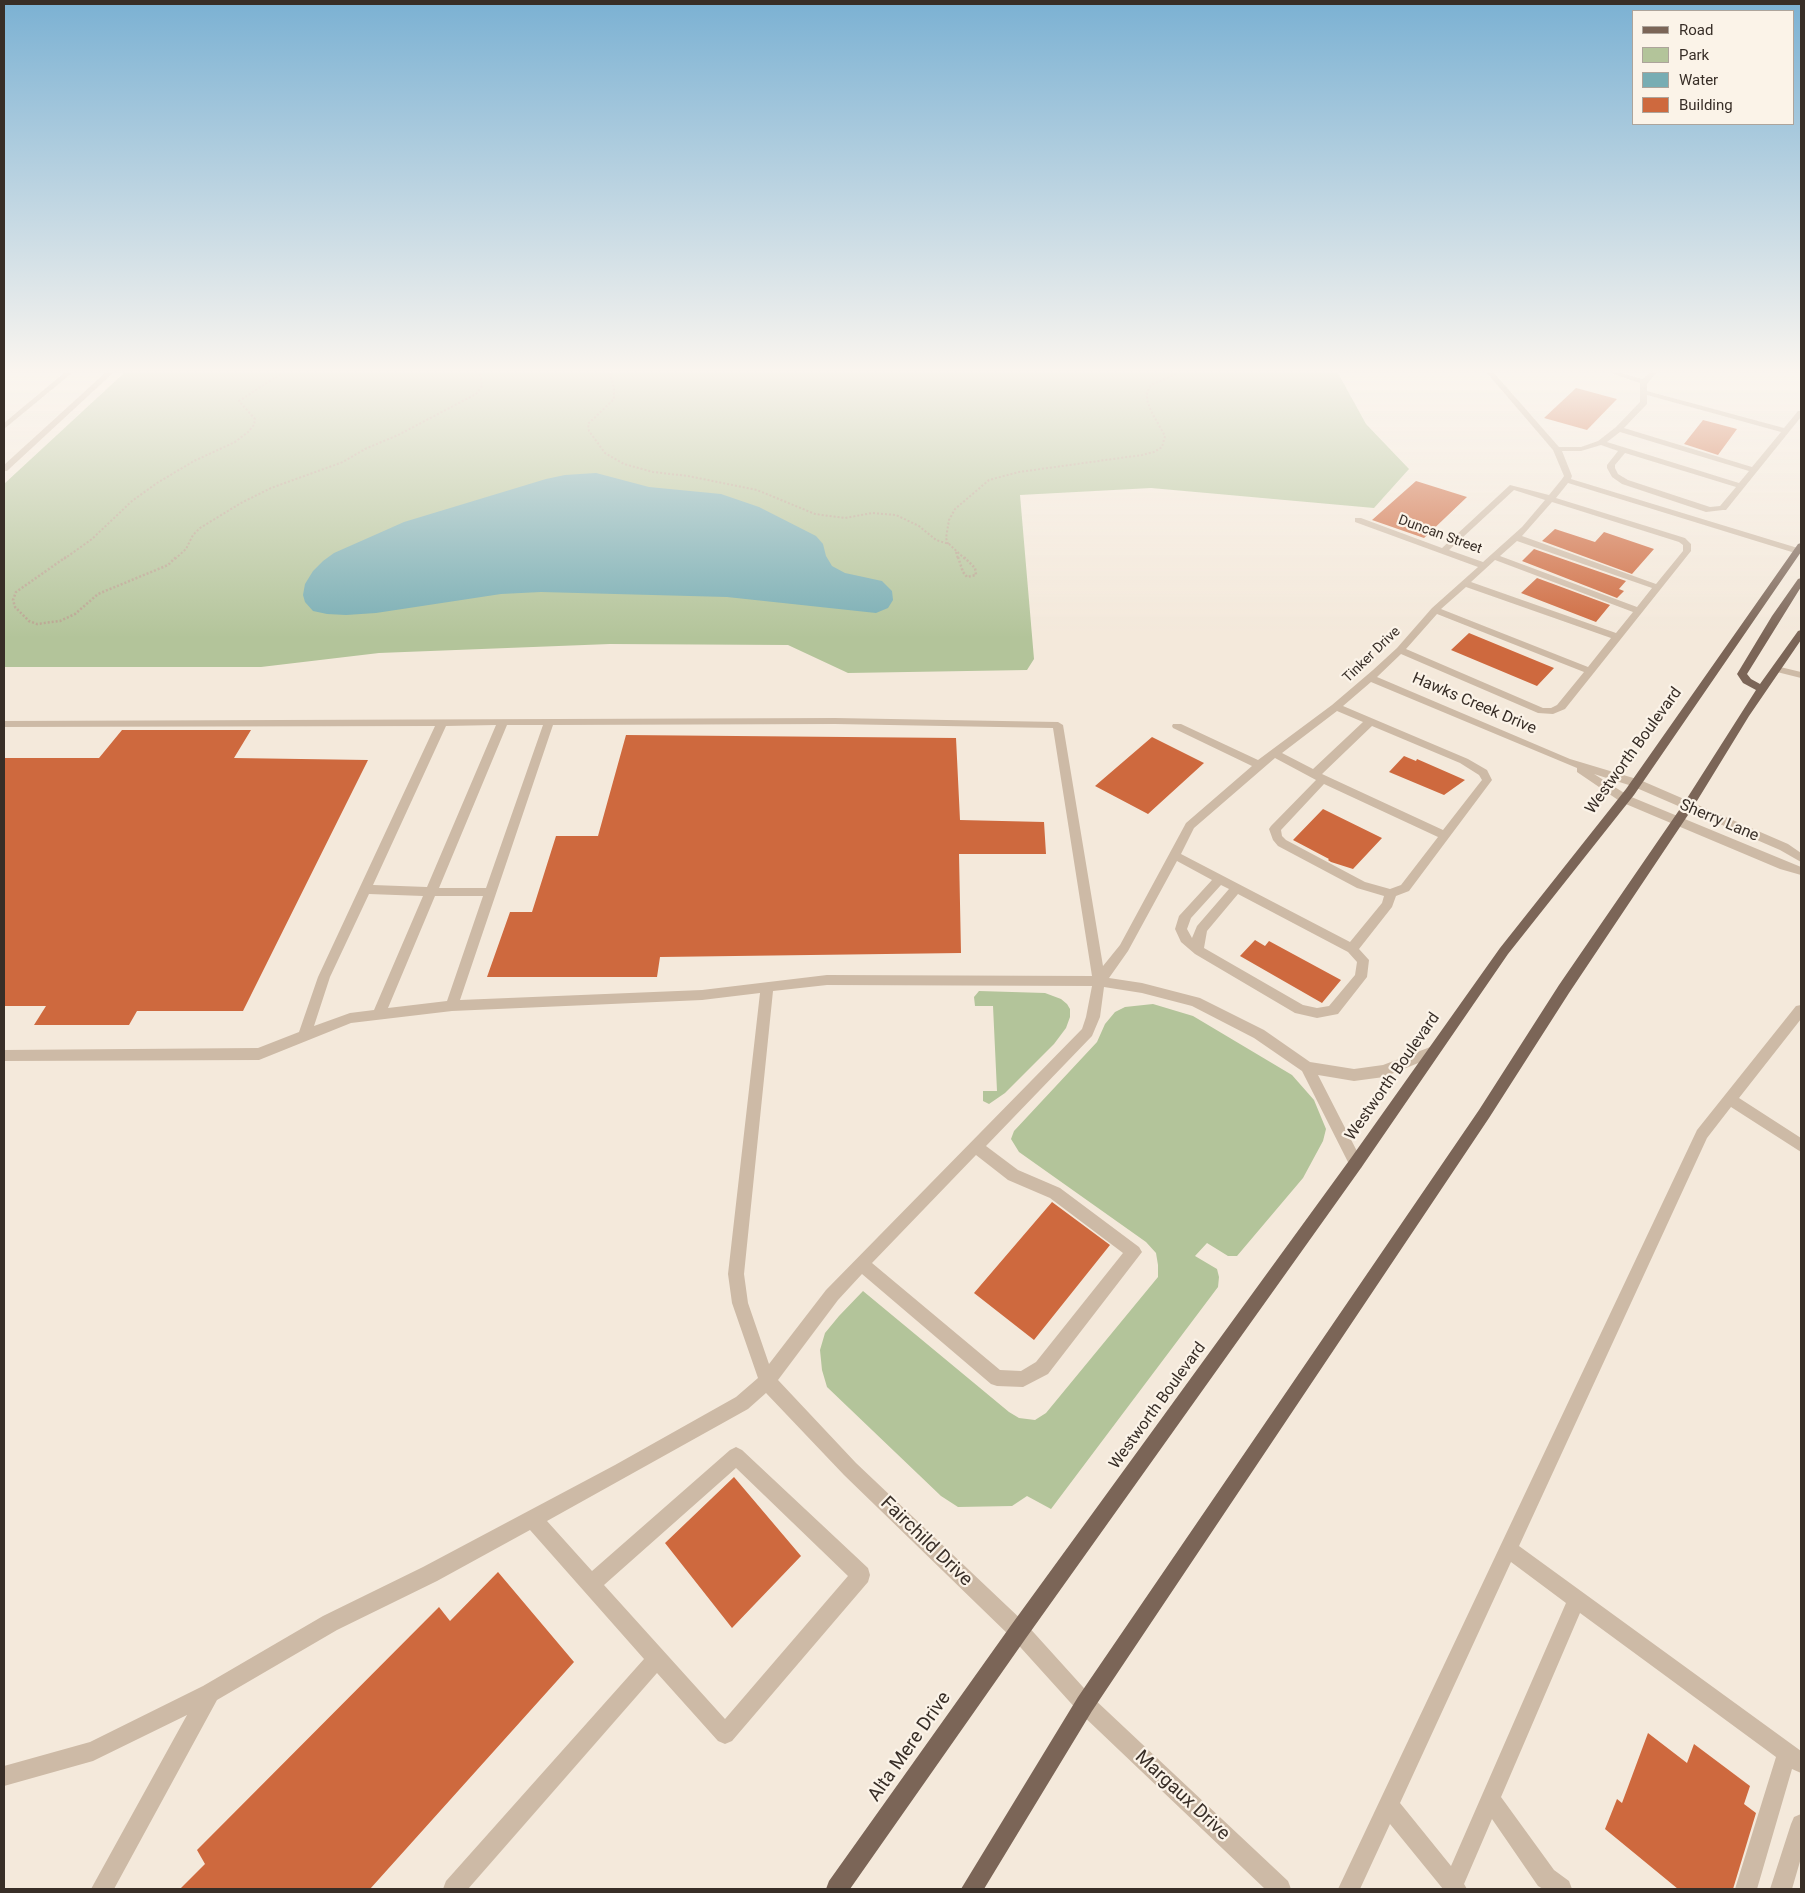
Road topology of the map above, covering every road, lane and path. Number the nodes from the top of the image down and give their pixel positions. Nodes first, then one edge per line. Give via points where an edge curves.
1 (192, 461) edge
2 (344, 461) edge
3 (619, 461) edge
4 (1096, 461) edge
5 (1563, 461) edge
6 (1618, 461) edge
7 (1661, 461) edge
8 (1725, 461) edge
9 (1761, 461) edge
10 (1754, 470) junction
11 (1566, 480) junction
12 (1741, 486) junction
13 (1551, 497) junction
14 (1358, 520) dead end
15 (1515, 538) junction
16 (948, 544) junction
17 (1443, 551) junction
18 (1800, 551) edge
19 (956, 552) junction
20 (1494, 557) junction
21 (1484, 566) junction
22 (1801, 581) edge
23 (1464, 583) junction
24 (1657, 588) junction
25 (1435, 610) junction
26 (1639, 611) junction
27 (1801, 633) edge
28 (1617, 637) junction
29 (1400, 650) junction
30 (1776, 669) junction
31 (1590, 671) junction
32 (1801, 675) edge
33 (1368, 677) junction
34 (1762, 689) junction
35 (1336, 707) junction
36 (1371, 721) junction
37 (442, 722) junction
38 (503, 722) junction
39 (549, 722) junction
40 (4, 724) edge
41 (1177, 726) dead end
42 (1275, 754) junction
43 (1566, 761) junction
44 (1259, 765) junction
45 (1319, 777) junction
46 (1636, 783) junction
47 (1625, 798) junction
48 (1688, 806) junction
49 (1678, 822) junction
50 (1446, 836) junction
51 (1174, 855) junction
52 (1801, 858) edge
53 (1801, 872) edge
54 (1220, 879) junction
55 (1237, 888) junction
56 (364, 889) junction
57 (431, 892) junction
58 (491, 892) junction
59 (1384, 892) junction
60 (1352, 949) junction
61 (1199, 951) junction
62 (1099, 981) junction
63 (767, 987) junction
64 (452, 1006) junction
65 (1801, 1010) edge
66 (379, 1014) junction
67 (306, 1036) junction
68 (1433, 1051) junction
69 (4, 1056) edge
70 (1307, 1067) junction
71 (1730, 1099) junction
72 (976, 1146) junction
73 (1801, 1146) edge
74 (1356, 1162) junction
75 (861, 1264) junction
76 (767, 1381) junction
77 (532, 1518) junction
78 (1508, 1549) junction
79 (591, 1584) junction
80 (1577, 1599) junction
81 (1019, 1631) junction
82 (657, 1659) junction
83 (210, 1693) junction
84 (1085, 1704) junction
85 (1794, 1758) edge
86 (4, 1776) edge
87 (1490, 1799) junction
88 (1388, 1805) junction
89 (1801, 1824) edge
90 (1455, 1887) edge
91 (102, 1889) edge
92 (454, 1889) edge
93 (838, 1889) edge
94 (972, 1889) edge
95 (1280, 1889) edge
96 (1349, 1889) edge
97 (1561, 1889) edge
98 (1746, 1889) edge
99 (1781, 1889) edge

1 - 2 path via 145,491 92,539 16,592 15,607 29,621 37,624 60,621 76,614 111,586 168,565 186,549 200,528 241,502
3 - 16 path via 653,472 758,490 815,514 845,518 878,513 896,515
4 - 16 path via 1019,472 989,480 955,509 949,520
5 - 11 street via 1568,476
6 - 12 street via 1611,468 1624,482 1709,510 1722,508
7 - 12 street
8 - 10 street
9 - 10 street
10 - 12 street
11 - 13 street, Tinker Drive
11 - 18 street
13 - 15 street, Tinker Drive
13 - 17 street via 1513,487
13 - 24 street via 1687,544 1687,551
14 - 17 street, Duncan Street
15 - 20 street, Tinker Drive
15 - 24 street
16 - 19 path
17 - 21 street, Duncan Street
18 - 46 main road, Westworth Boulevard
19 - 19 path via 975,568 976,575 967,577
20 - 21 street, Tinker Drive
20 - 26 street
21 - 23 street, Tinker Drive
22 - 34 main road via 1742,674 1747,681
23 - 25 street, Tinker Drive
23 - 28 street
24 - 26 street
25 - 29 street, Tinker Drive
25 - 31 street
26 - 28 street
27 - 30 main road
28 - 31 street
29 - 31 street via 1542,710 1553,711 1560,707
29 - 33 street, Tinker Drive
30 - 32 street
30 - 34 main road
33 - 35 street, Tinker Drive
33 - 43 street, Hawks Creek Drive
34 - 48 main road
35 - 36 street
35 - 42 street, Tinker Drive
36 - 45 street
36 - 50 street via 1464,761 1483,773 1486,780 1482,788
37 - 38 street
37 - 40 street
37 - 56 street
38 - 39 street
38 - 57 street
39 - 58 street
39 - 62 street via 835,721 1058,725
41 - 44 street
42 - 44 street, Tinker Drive
42 - 45 street
43 - 46 street, Hawks Creek Drive
43 - 47 street, Hawks Creek Drive
44 - 51 street, Tinker Drive via 1190,826
45 - 50 street
45 - 59 street via 1275,829 1277,837 1282,843 1361,885
46 - 47 main road, Westworth Boulevard
46 - 48 street, Sherry Lane
47 - 49 street, Sherry Lane
47 - 68 main road, Westworth Boulevard via 1504,951
48 - 49 main road
48 - 52 street, Sherry Lane via 1784,847
49 - 53 street, Sherry Lane
49 - 84 main road
50 - 59 street via 1405,888
51 - 54 street
51 - 62 street, Tinker Drive via 1124,948
54 - 55 street
54 - 61 street via 1185,916 1181,929 1185,938
55 - 60 street
55 - 61 street via 1201,929 1197,945
56 - 57 street
56 - 67 street via 324,977
57 - 58 street
57 - 66 street
58 - 64 street
59 - 60 street via 1388,904
60 - 61 street via 1363,960 1361,977 1333,1010 1317,1013 1300,1009
62 - 63 street via 827,980
62 - 70 street via 1195,1002 1259,1034
62 - 72 street via 1087,1032
63 - 64 street via 702,995
63 - 76 street via 736,1274 740,1303
64 - 66 street
65 - 71 street
66 - 67 street via 350,1018
67 - 69 street via 259,1054
68 - 70 street via 1384,1071 1354,1075
68 - 74 main road, Westworth Boulevard
70 - 74 street
71 - 73 street
71 - 78 street via 1702,1134
72 - 75 street
72 - 75 street via 1013,1174 1055,1193 1134,1252 1042,1368 1023,1379 997,1378
74 - 81 main road, Westworth Boulevard
75 - 76 street via 832,1295
76 - 77 street via 742,1403
76 - 81 street, Fairchild Drive via 850,1470
77 - 79 street
77 - 83 street via 430,1574 330,1623
78 - 80 street
78 - 88 street
79 - 82 street
79 - 82 street via 736,1456 861,1575 725,1734
80 - 85 street
80 - 87 street
81 - 84 street, Fairchild Drive
81 - 93 main road, Alta Mere Drive
82 - 92 street
83 - 86 street via 93,1751
83 - 91 street
84 - 94 main road
84 - 95 street, Margaux Drive
85 - 98 street
87 - 90 street
87 - 97 street via 1546,1878
88 - 90 street
88 - 96 street
89 - 99 street

